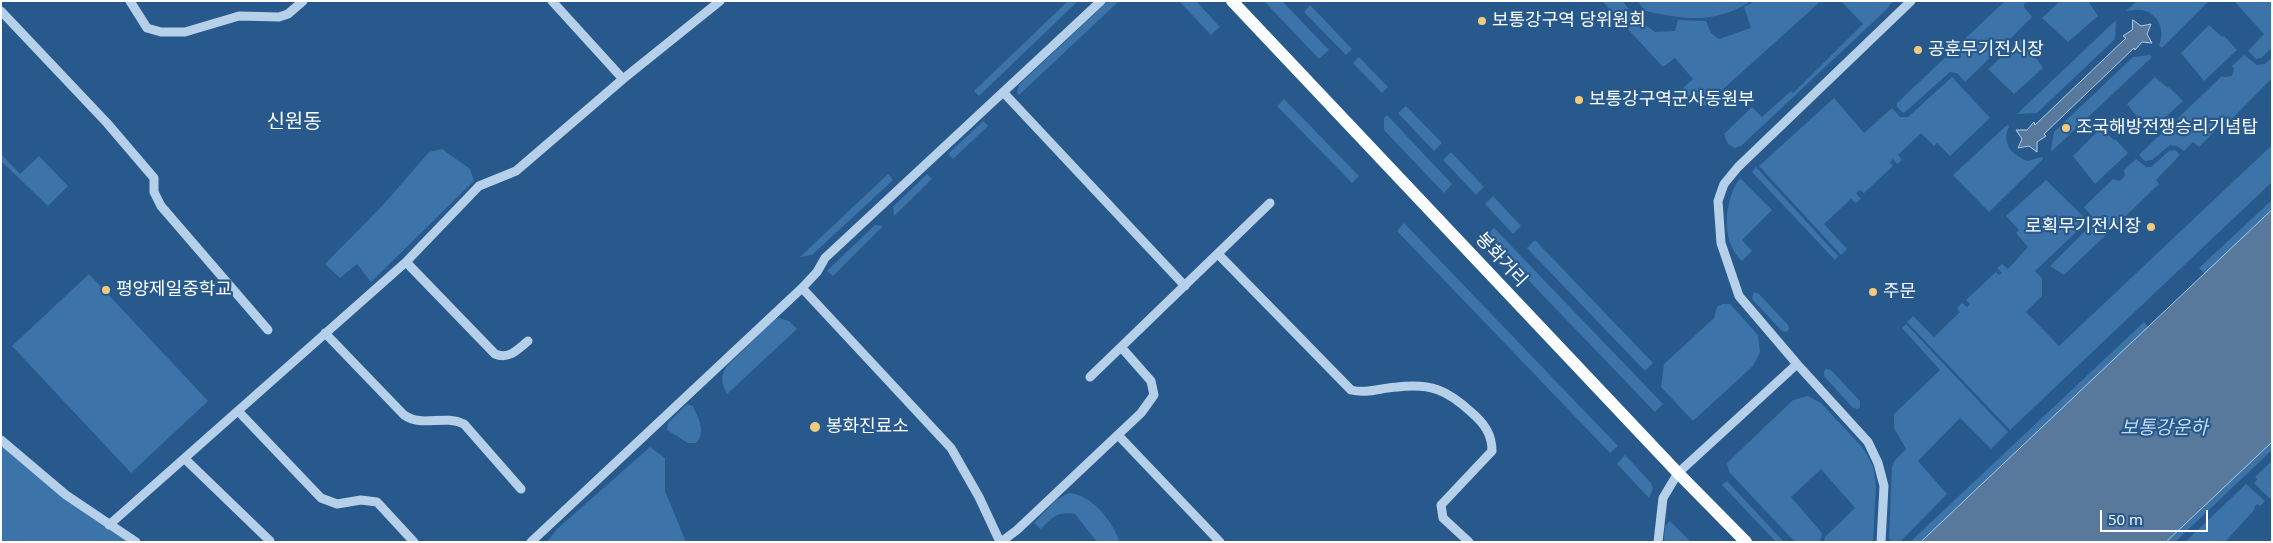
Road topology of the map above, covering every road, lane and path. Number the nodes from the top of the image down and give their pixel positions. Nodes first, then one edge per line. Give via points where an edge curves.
1 (130, 1) edge
2 (304, 1) edge
3 (552, 1) edge
4 (720, 1) edge
5 (1101, 1) edge
6 (1232, 1) edge
7 (1911, 1) edge
8 (1, 11) edge
9 (623, 79) junction
10 (1003, 92) junction
11 (1270, 202) dead end
12 (1218, 254) junction
13 (406, 262) junction
14 (1185, 286) junction
15 (802, 288) junction
16 (268, 330) dead end
17 (325, 333) junction
18 (528, 341) dead end
19 (1121, 347) junction
20 (1797, 364) junction
21 (1090, 377) dead end
22 (239, 412) junction
23 (1118, 435) junction
24 (1, 440) edge
25 (185, 459) junction
26 (1678, 473) junction
27 (521, 489) dead end
28 (110, 525) junction
29 (270, 541) edge
30 (136, 542) edge
31 (414, 542) edge
32 (531, 542) edge
33 (1000, 542) edge
34 (1220, 542) edge
35 (1469, 542) edge
36 (1658, 542) edge
37 (1746, 542) edge
38 (1880, 542) edge

1 - 2 street via 147,28 161,32 185,32 239,16 279,17
3 - 9 street
4 - 9 street
5 - 10 street
6 - 26 main road, 봉화거리
7 - 20 street via 1738,167 1724,184 1718,201 1721,243 1739,296
8 - 16 street via 108,123 154,178 154,192 161,206
9 - 13 street via 516,171 479,186
10 - 14 street
10 - 15 street via 825,258 818,272
11 - 12 street
12 - 14 street
12 - 35 street via 1351,390 1363,393 1398,386 1430,387 1451,395 1480,420 1492,437 1492,451 1441,505 1443,518
13 - 17 street
13 - 18 street via 495,354 509,356
14 - 19 street
15 - 32 street
15 - 33 street via 951,448
17 - 22 street
17 - 27 street via 404,415 412,420 454,419 464,424
19 - 21 street
19 - 23 street via 1151,381 1154,395
20 - 26 street
20 - 38 street via 1868,442 1878,463 1884,486
22 - 25 street
22 - 31 street via 321,498 337,504 361,500 377,502
23 - 33 street via 1017,530
23 - 34 street
24 - 28 street via 66,495
25 - 28 street
25 - 29 street
26 - 36 street via 1663,498
26 - 37 main road, 봉화거리
28 - 30 street

